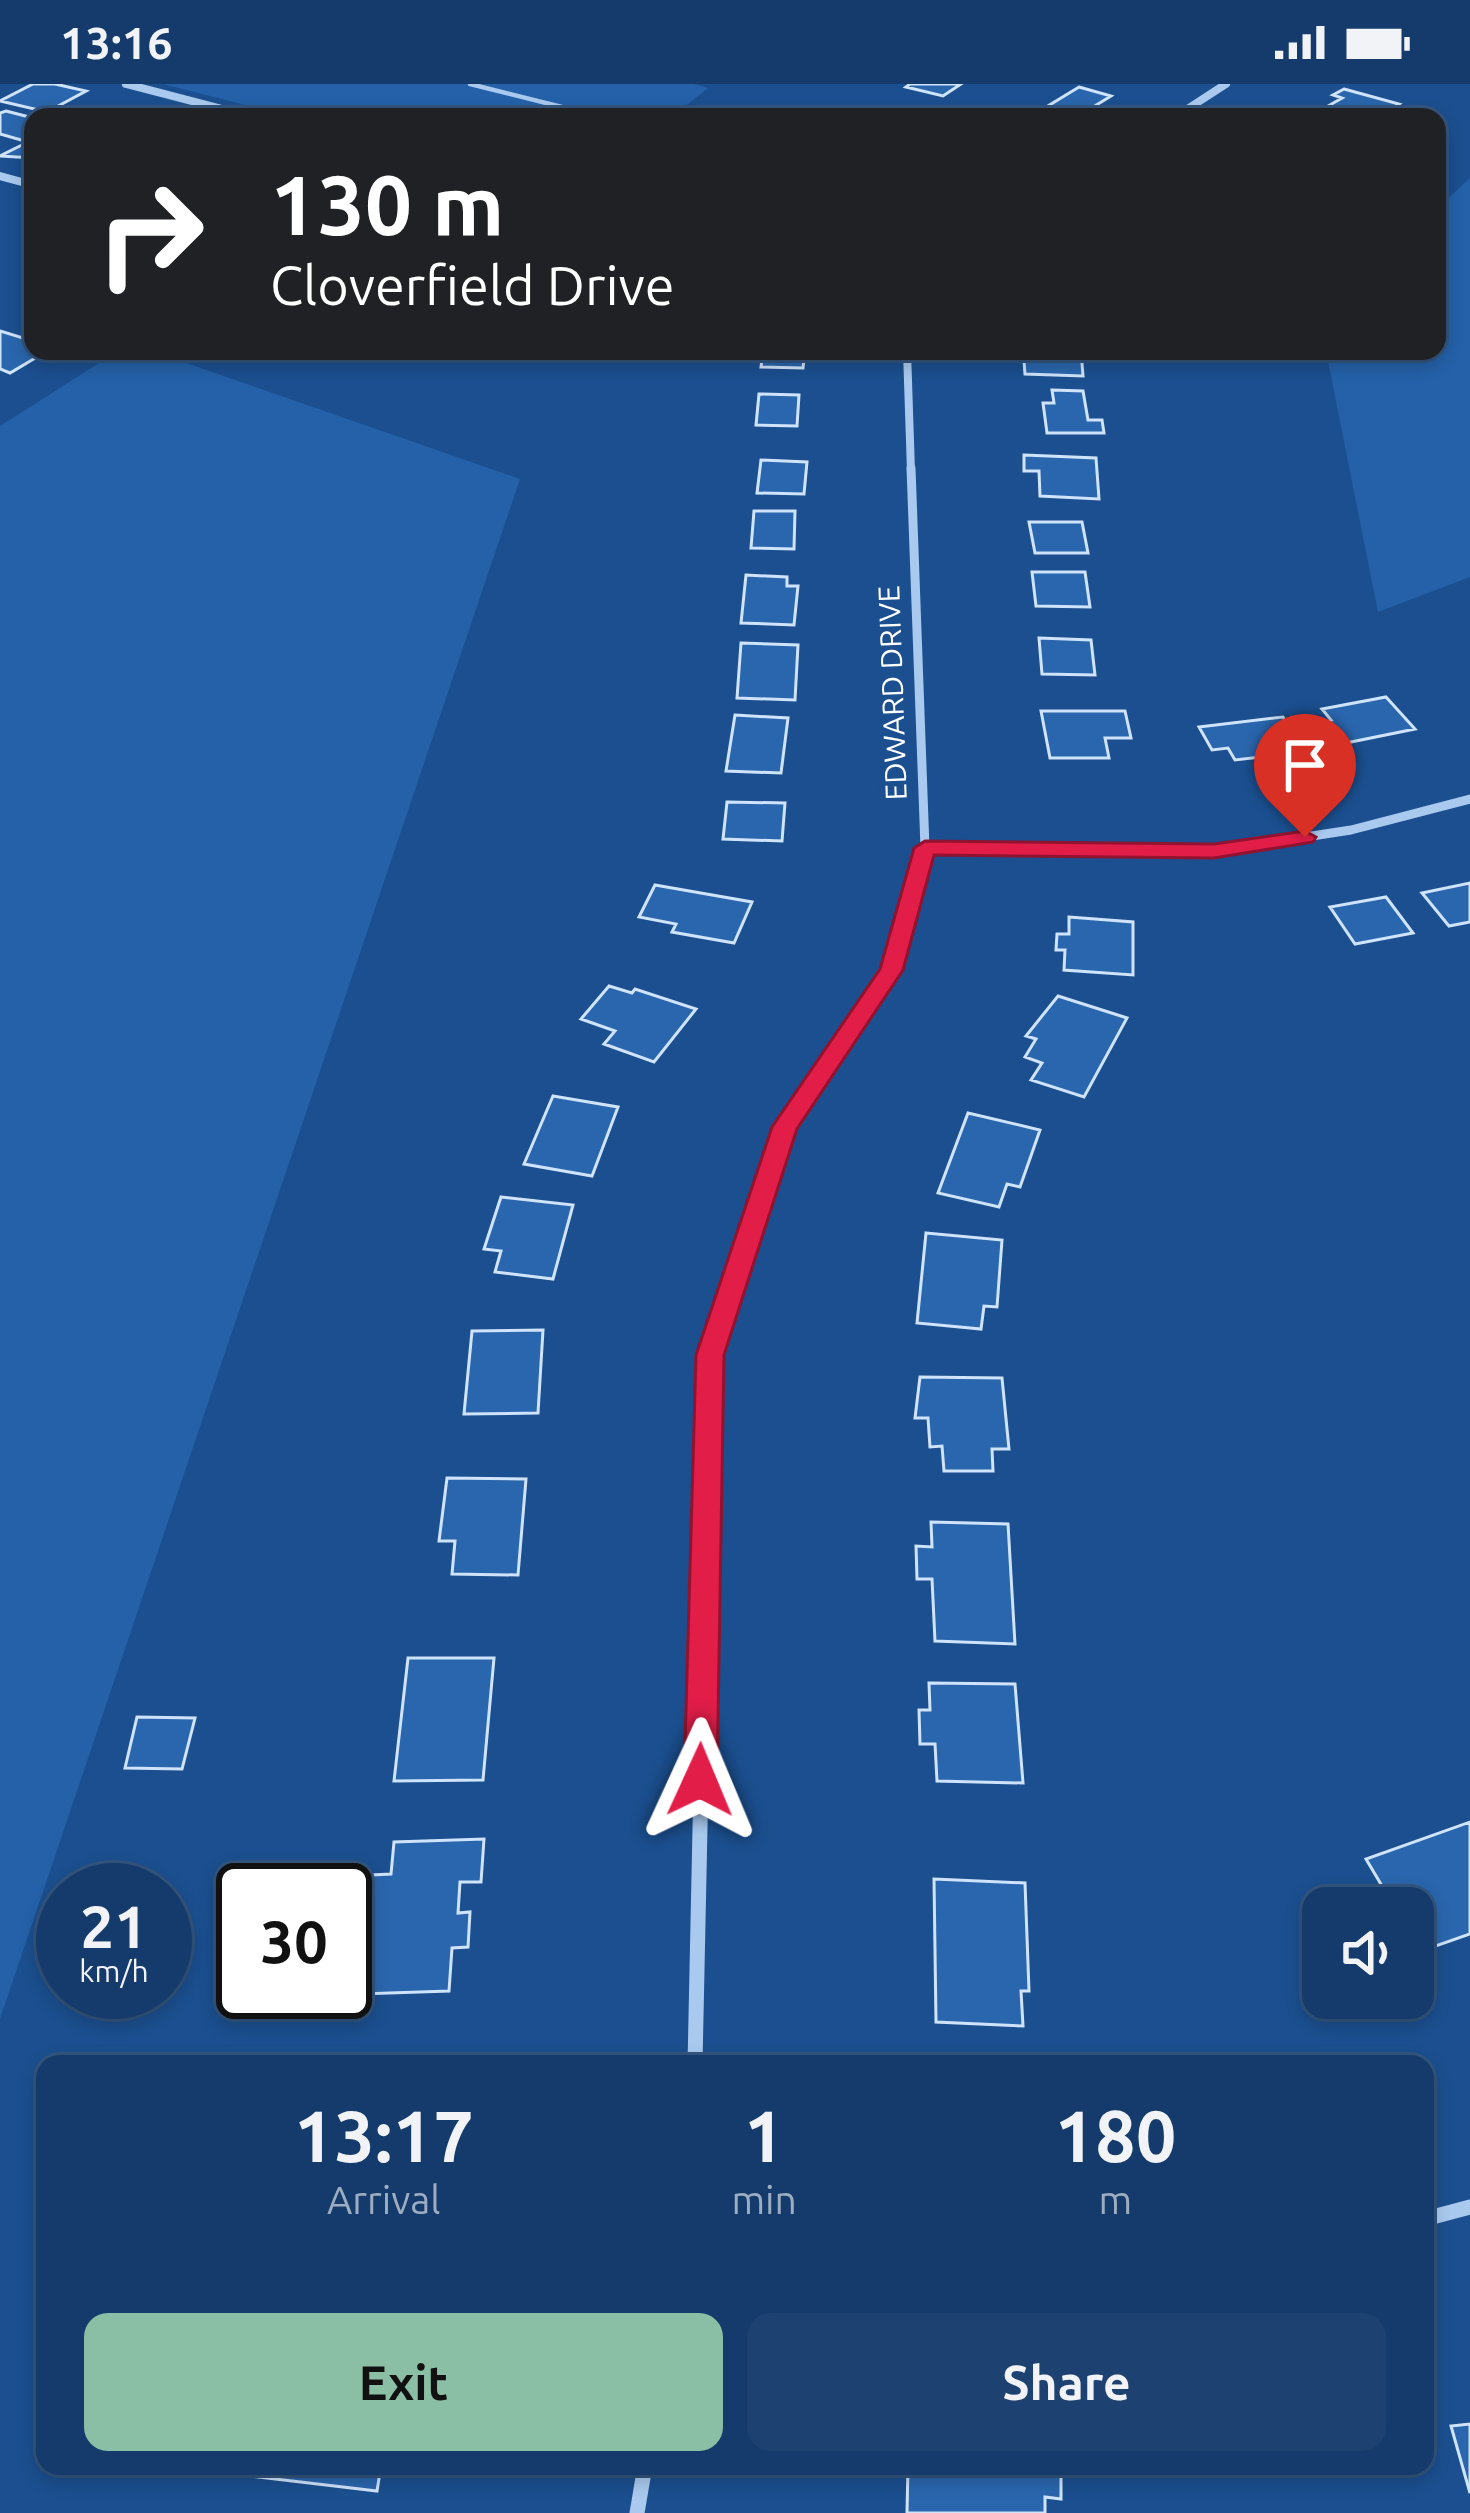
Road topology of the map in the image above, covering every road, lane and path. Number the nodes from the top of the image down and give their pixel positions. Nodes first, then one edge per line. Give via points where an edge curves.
1 (126, 84) edge
2 (470, 84) edge
3 (1226, 84) edge
4 (218, 108) edge
5 (566, 108) edge
6 (1189, 108) edge
7 (908, 360) edge
8 (1470, 799) edge
9 (925, 848) junction
10 (694, 2055) edge
11 (1470, 2207) edge
12 (1434, 2217) edge
13 (643, 2475) edge
14 (637, 2513) edge

1 - 4 street
2 - 5 lane
3 - 6 street
7 - 9 street, EDWARD DRIVE
8 - 9 street via 1351,830 1214,851
9 - 10 street, EDWARD DRIVE via 891,970 785,1127 710,1355
11 - 12 street
13 - 14 street

